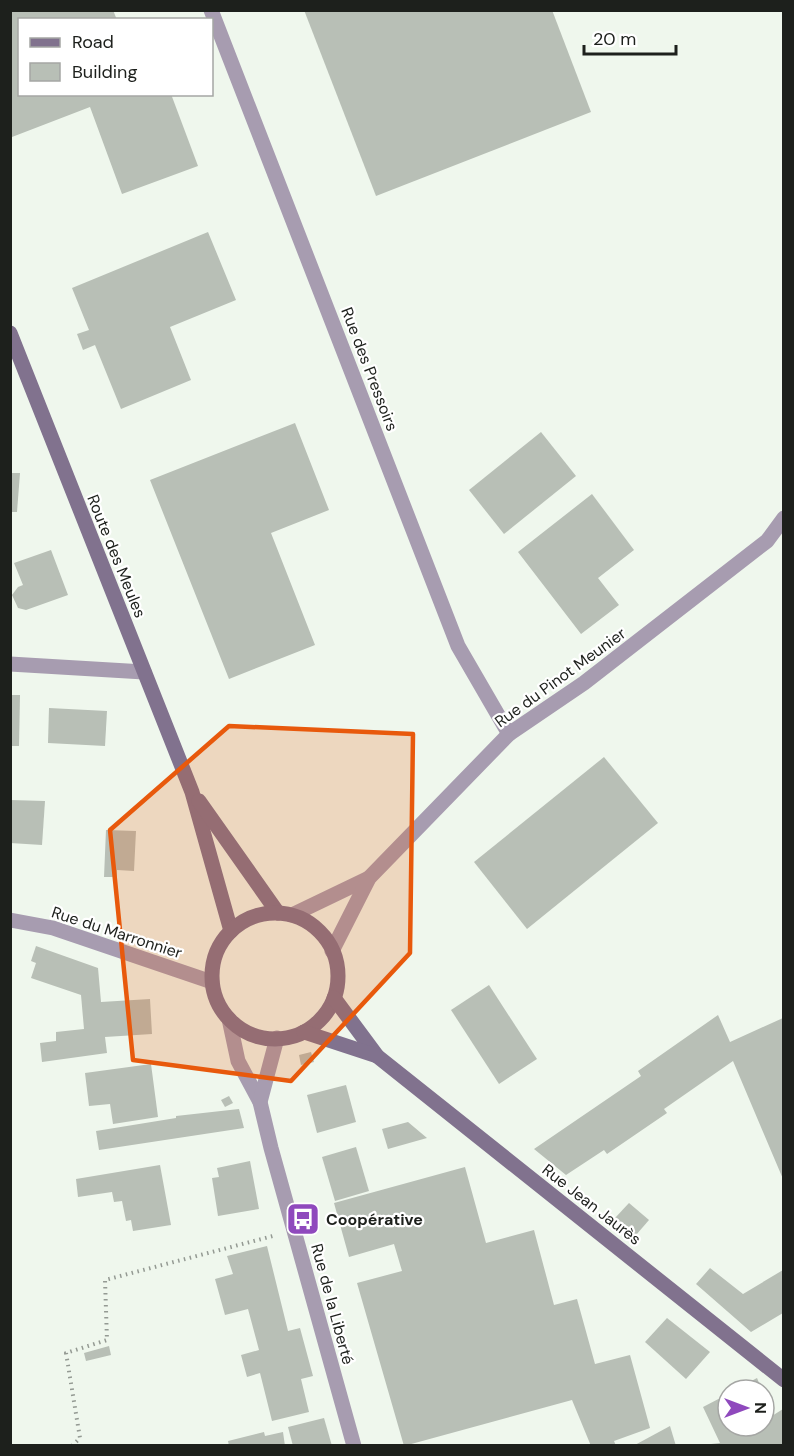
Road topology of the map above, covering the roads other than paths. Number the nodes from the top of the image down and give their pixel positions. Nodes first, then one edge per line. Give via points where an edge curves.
1 (211, 10) edge
2 (10, 333) edge
3 (783, 518) edge
4 (10, 664) edge
5 (144, 672) junction
6 (509, 734) junction
7 (192, 792) junction
8 (369, 878) junction
9 (285, 914) junction
10 (10, 920) edge
11 (231, 931) junction
12 (333, 951) junction
13 (212, 982) junction
14 (334, 998) junction
15 (228, 1018) junction
16 (304, 1032) junction
17 (277, 1038) junction
18 (377, 1056) junction
19 (260, 1102) junction
20 (783, 1380) edge
21 (354, 1446) edge

1 - 6 street, Rue des Pressoirs via 458,646
2 - 5 street, Route des Meules
3 - 6 street, Rue du Pinot Meunier via 767,541 585,682
4 - 5 street
5 - 7 street, Route des Meules
6 - 8 street, Rue du Pinot Meunier
7 - 9 street, Route des Meules
7 - 11 street, Route des Meules
8 - 9 street, Rue du Pinot Meunier
8 - 12 street, Rue du Pinot Meunier
9 - 11 street via 250,918
9 - 12 street via 309,923
10 - 13 street, Rue du Marronnier via 53,928
11 - 13 street via 217,950
12 - 14 street via 338,974
13 - 15 street via 220,1008
14 - 16 street via 322,1017
14 - 18 street, Rue Jean Jaurès
15 - 17 street via 259,1037
15 - 19 street, Rue de la Liberté via 238,1061
16 - 17 street
16 - 18 street, Rue Jean Jaurès
17 - 19 street, Rue de la Liberté
18 - 20 street, Rue Jean Jaurès
19 - 21 street, Rue de la Liberté

